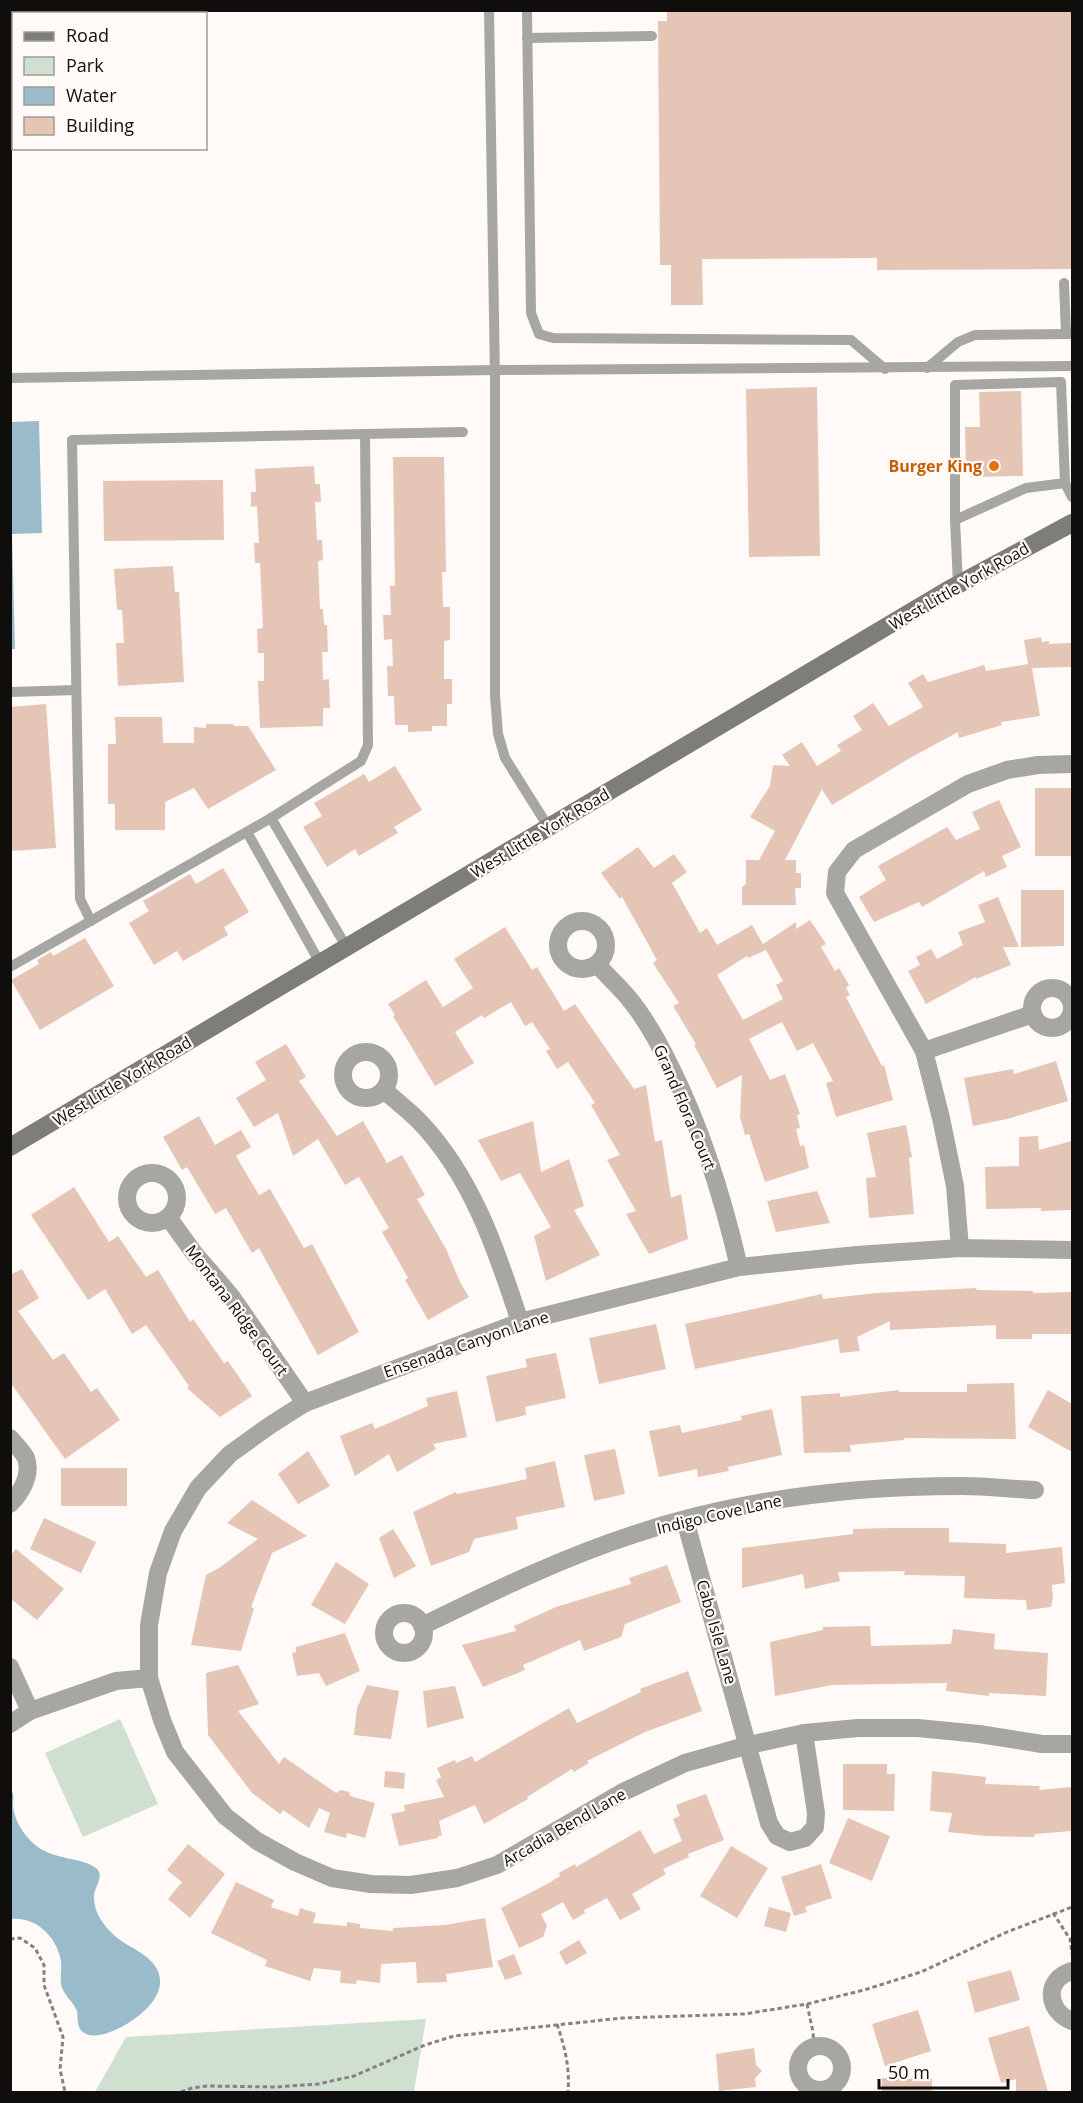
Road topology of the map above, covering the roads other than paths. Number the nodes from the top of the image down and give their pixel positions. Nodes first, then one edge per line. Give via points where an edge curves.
1 (489, 10) edge
2 (527, 10) edge
3 (652, 36) dead end
4 (527, 39) junction
5 (1064, 283) dead end
6 (1069, 334) edge
7 (1072, 366) edge
8 (927, 368) junction
9 (885, 369) junction
10 (495, 370) junction
11 (10, 378) edge
12 (1067, 382) edge
13 (463, 432) dead end
14 (365, 434) junction
15 (1065, 483) junction
16 (1072, 497) edge
17 (956, 520) junction
18 (1072, 524) edge
19 (958, 584) junction
20 (76, 690) junction
21 (10, 692) edge
22 (1072, 764) edge
23 (271, 818) junction
24 (549, 828) junction
25 (247, 832) junction
26 (91, 921) junction
27 (347, 948) junction
28 (320, 963) junction
29 (597, 964) dead end
30 (10, 967) edge
31 (1033, 1014) dead end
32 (924, 1051) junction
33 (384, 1090) dead end
34 (10, 1147) edge
35 (168, 1217) dead end
36 (960, 1248) junction
37 (1072, 1250) edge
38 (738, 1267) junction
39 (520, 1322) junction
40 (305, 1403) junction
41 (10, 1438) edge
42 (1035, 1491) dead end
43 (10, 1504) edge
44 (684, 1520) junction
45 (422, 1626) dead end
46 (10, 1667) edge
47 (149, 1678) junction
48 (30, 1711) junction
49 (10, 1724) edge
50 (804, 1733) junction
51 (1072, 1744) edge
52 (749, 1745) junction
53 (1072, 1971) edge
54 (1072, 2021) edge
55 (827, 2091) edge

1 - 10 lane
2 - 4 lane
3 - 4 lane
4 - 9 lane via 531,313 538,334 553,338 851,340
5 - 6 lane
6 - 8 lane via 975,335 958,342
7 - 8 lane
8 - 9 lane
9 - 10 lane
10 - 11 lane
10 - 24 lane via 498,734 505,758
12 - 15 lane
12 - 17 lane via 956,385
13 - 14 lane
14 - 20 lane via 72,440
14 - 23 lane via 368,745 361,761
15 - 16 lane
15 - 17 lane via 1026,488
17 - 19 lane
18 - 19 main road, West Little York Road
19 - 24 main road, West Little York Road
20 - 21 lane
20 - 26 lane via 80,898
22 - 32 street via 1007,770 968,784 854,850 837,872 835,893
23 - 25 lane
23 - 27 lane
24 - 27 main road, West Little York Road
25 - 26 lane
25 - 28 lane
26 - 30 lane
27 - 28 main road, West Little York Road
28 - 34 main road, West Little York Road
29 - 38 street, Grand Flora Court via 632,1002 679,1084 707,1151
31 - 32 street
32 - 36 street via 955,1186
33 - 39 street via 419,1121 472,1196 497,1251
35 - 40 street, Montana Ridge Court via 231,1296
36 - 37 street, Ensenada Canyon Lane
36 - 38 street, Ensenada Canyon Lane
38 - 39 street, Ensenada Canyon Lane
39 - 40 street, Ensenada Canyon Lane
40 - 47 street, Ensenada Canyon Lane via 230,1454 198,1488 173,1531 158,1573 149,1625
41 - 43 street via 26,1459 27,1469 24,1486
42 - 44 street, Indigo Cove Lane via 964,1486 838,1491
44 - 45 street, Indigo Cove Lane via 577,1555
44 - 52 street, Cabo Isle Lane
46 - 48 street
47 - 48 street via 116,1682
47 - 52 street, Arcadia Bend Lane via 175,1752 225,1816 257,1841 295,1862 332,1878 371,1884 411,1885 457,1878 496,1865 623,1792 685,1763
48 - 49 street
50 - 51 street, Arcadia Bend Lane via 918,1728 1042,1744
50 - 52 street, Arcadia Bend Lane
50 - 52 street, Cabo Isle Lane via 816,1820 810,1833 798,1841 783,1840 772,1830
53 - 54 street via 1055,1983 1052,1999 1058,2014
55 - 55 street via 813,2089 799,2075 799,2061 813,2047 827,2047 841,2061 838,2081

